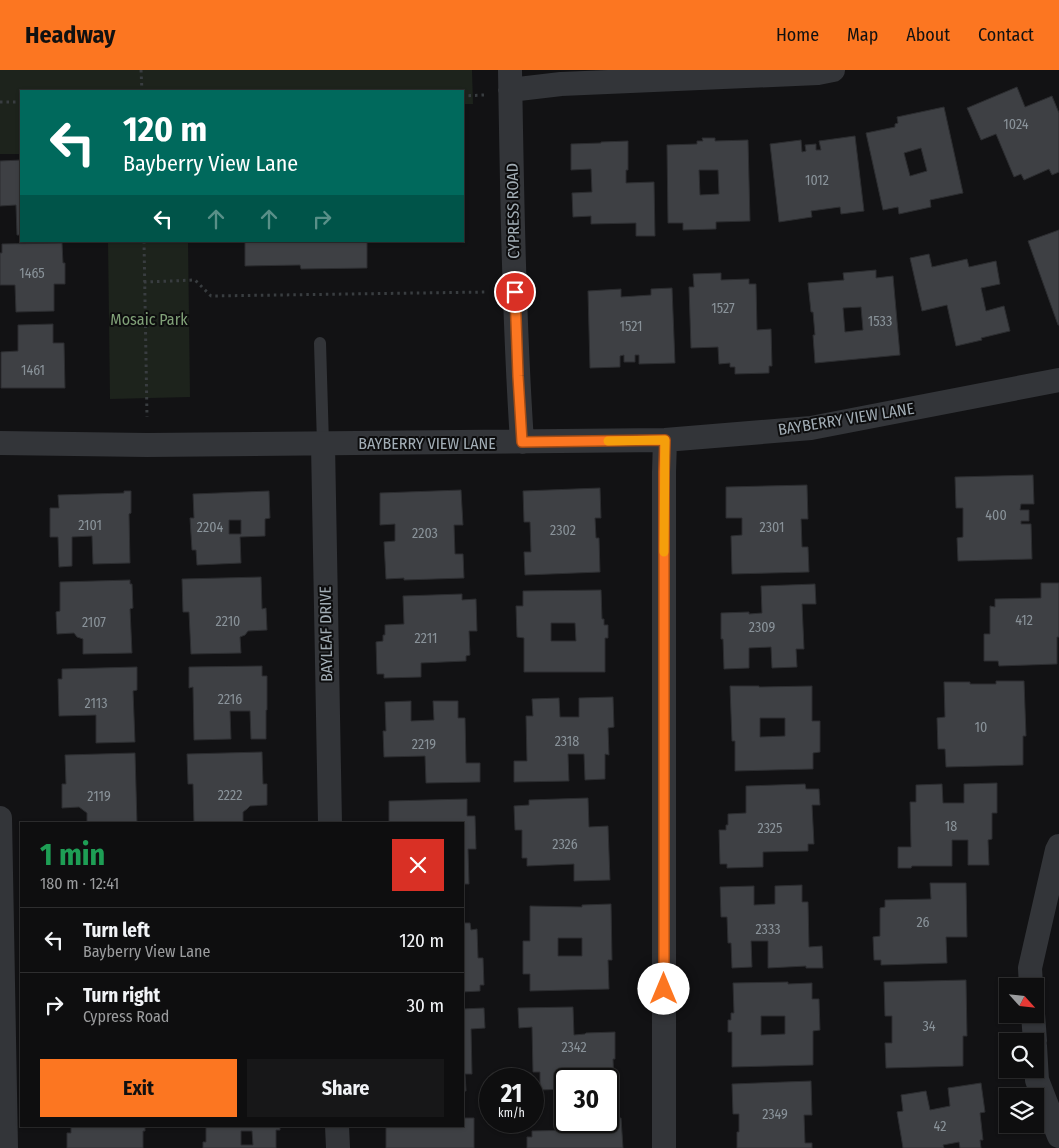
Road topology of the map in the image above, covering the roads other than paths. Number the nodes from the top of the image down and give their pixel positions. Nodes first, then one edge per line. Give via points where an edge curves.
1 (833, 70) edge
2 (510, 80) edge
3 (320, 344) dead end
4 (1059, 381) edge
5 (665, 440) junction
6 (522, 442) junction
7 (0, 443) edge
8 (322, 444) junction
9 (0, 818) edge
10 (330, 822) edge
11 (1059, 846) edge
12 (1031, 978) edge
13 (1037, 1078) edge
14 (337, 1127) edge
15 (1059, 1136) edge
16 (6, 1148) edge
17 (338, 1148) edge
18 (664, 1148) edge

1 - 2 street via 561,84
2 - 6 street, CYPRESS ROAD
3 - 8 lane
4 - 5 street, BAYBERRY VIEW LANE via 811,428
5 - 6 street, BAYBERRY VIEW LANE
5 - 18 street
6 - 8 street, BAYBERRY VIEW LANE
7 - 8 street, BAYBERRY VIEW LANE
8 - 10 street, BAYLEAF DRIVE
9 - 16 street
11 - 12 street via 1030,968
13 - 15 street
14 - 17 street

